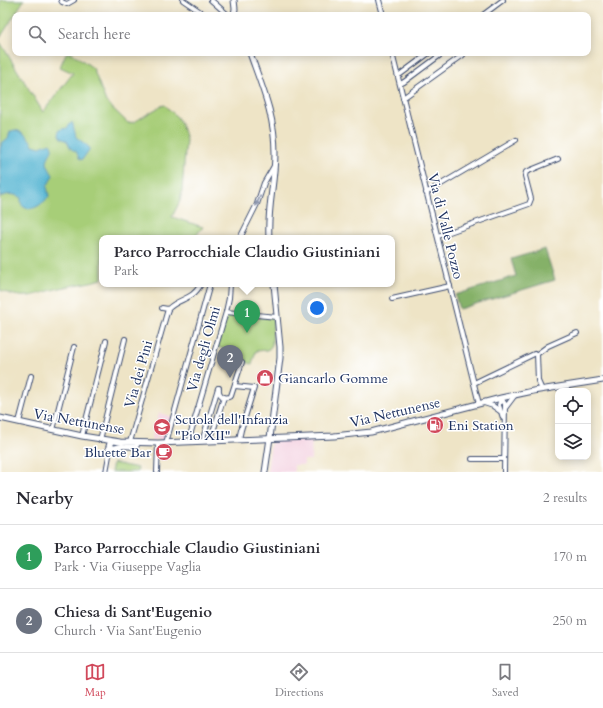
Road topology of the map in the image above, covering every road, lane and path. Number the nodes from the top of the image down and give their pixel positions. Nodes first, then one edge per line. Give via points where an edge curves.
1 (61, 0) edge
2 (74, 0) edge
3 (183, 0) edge
4 (211, 0) edge
5 (234, 0) edge
6 (379, 0) edge
7 (503, 0) edge
8 (201, 12) edge
9 (231, 12) edge
10 (234, 12) edge
11 (382, 12) edge
12 (487, 12) edge
13 (251, 56) edge
14 (393, 56) edge
15 (425, 56) edge
16 (440, 56) edge
17 (462, 56) edge
18 (398, 76) junction
19 (400, 84) junction
20 (403, 98) junction
21 (516, 140) dead end
22 (558, 159) dead end
23 (274, 166) junction
24 (426, 193) junction
25 (242, 235) edge
26 (270, 235) edge
27 (438, 236) junction
28 (450, 286) junction
29 (199, 287) edge
30 (209, 287) edge
31 (230, 287) edge
32 (274, 287) edge
33 (392, 300) dead end
34 (162, 308) dead end
35 (168, 309) junction
36 (226, 312) junction
37 (277, 317) junction
38 (577, 332) dead end
39 (126, 339) dead end
40 (106, 341) dead end
41 (74, 347) dead end
42 (534, 354) dead end
43 (242, 362) dead end
44 (31, 376) dead end
45 (603, 380) edge
46 (474, 383) junction
47 (235, 386) junction
48 (542, 390) junction
49 (515, 395) junction
50 (224, 398) junction
51 (501, 398) junction
52 (481, 404) junction
53 (503, 410) junction
54 (0, 418) edge
55 (19, 422) junction
56 (53, 430) junction
57 (82, 436) junction
58 (270, 438) junction
59 (240, 439) junction
60 (100, 440) junction
61 (111, 441) junction
62 (204, 441) junction
63 (210, 441) junction
64 (130, 442) junction
65 (190, 442) junction
66 (138, 443) junction
67 (158, 443) junction
68 (166, 443) junction
69 (111, 449) junction
70 (472, 459) dead end
71 (504, 459) junction
72 (106, 472) edge
73 (157, 472) edge
74 (265, 472) edge
75 (504, 472) edge

1 - 2 street via 67,4
3 - 8 street
4 - 9 street
5 - 10 main road
6 - 11 street
7 - 12 street
13 - 23 main road via 270,110 274,134
14 - 18 street, Via di Valle Pozzo
15 - 18 street
16 - 19 street
17 - 20 street
18 - 19 street, Via di Valle Pozzo
19 - 20 street, Via di Valle Pozzo
20 - 24 street, Via di Valle Pozzo
21 - 24 street
22 - 27 street via 526,172 531,199 529,203
23 -> 25 street
23 - 26 main road via 269,214
24 - 27 street, Via di Valle Pozzo
27 - 28 street, Via di Valle Pozzo
28 - 33 street
28 - 46 street, Via di Valle Pozzo
29 - 35 street via 191,297
30 - 68 street
31 - 36 street, Via degli Olmi
32 - 37 main road
34 - 35 street
35 - 64 street, Via dei Pini
36 - 37 street
36 - 65 street, Via degli Olmi
37 - 58 main road via 280,358
38 - 48 street via 537,354 538,381
39 - 60 street
40 - 57 street
41 - 56 street
42 - 46 street
43 - 47 street
44 - 55 street
45 - 48 main road, Via Nettunense
46 - 52 street, Via di Valle Pozzo
47 - 50 street via 231,396
47 - 59 street via 254,388
48 - 49 main road, Via Nettunense
49 - 51 main road, Via Nettunense
49 - 53 street
50 - 62 street via 219,388
50 - 63 street
51 - 52 main road, Via Nettunense
51 - 53 street via 505,402
52 - 53 street
52 - 58 main road, Via Nettunense via 371,432
53 - 71 street
54 - 55 main road, Via Nettunense
55 - 56 main road, Via Nettunense
56 - 57 main road, Via Nettunense
57 - 60 main road, Via Nettunense
58 - 59 main road, Via Nettunense
58 - 74 main road
59 - 63 main road, Via Nettunense
60 - 61 main road, Via Nettunense
61 - 64 main road, Via Nettunense
61 - 69 street via 108,448
62 - 63 main road, Via Nettunense
62 - 65 main road, Via Nettunense
64 - 66 main road, Via Nettunense
65 - 68 main road, Via Nettunense
66 - 67 main road, Via Nettunense
66 - 69 street via 136,447 122,446
67 - 68 main road, Via Nettunense
67 - 73 street
69 - 72 street
70 - 71 street
71 - 75 street

